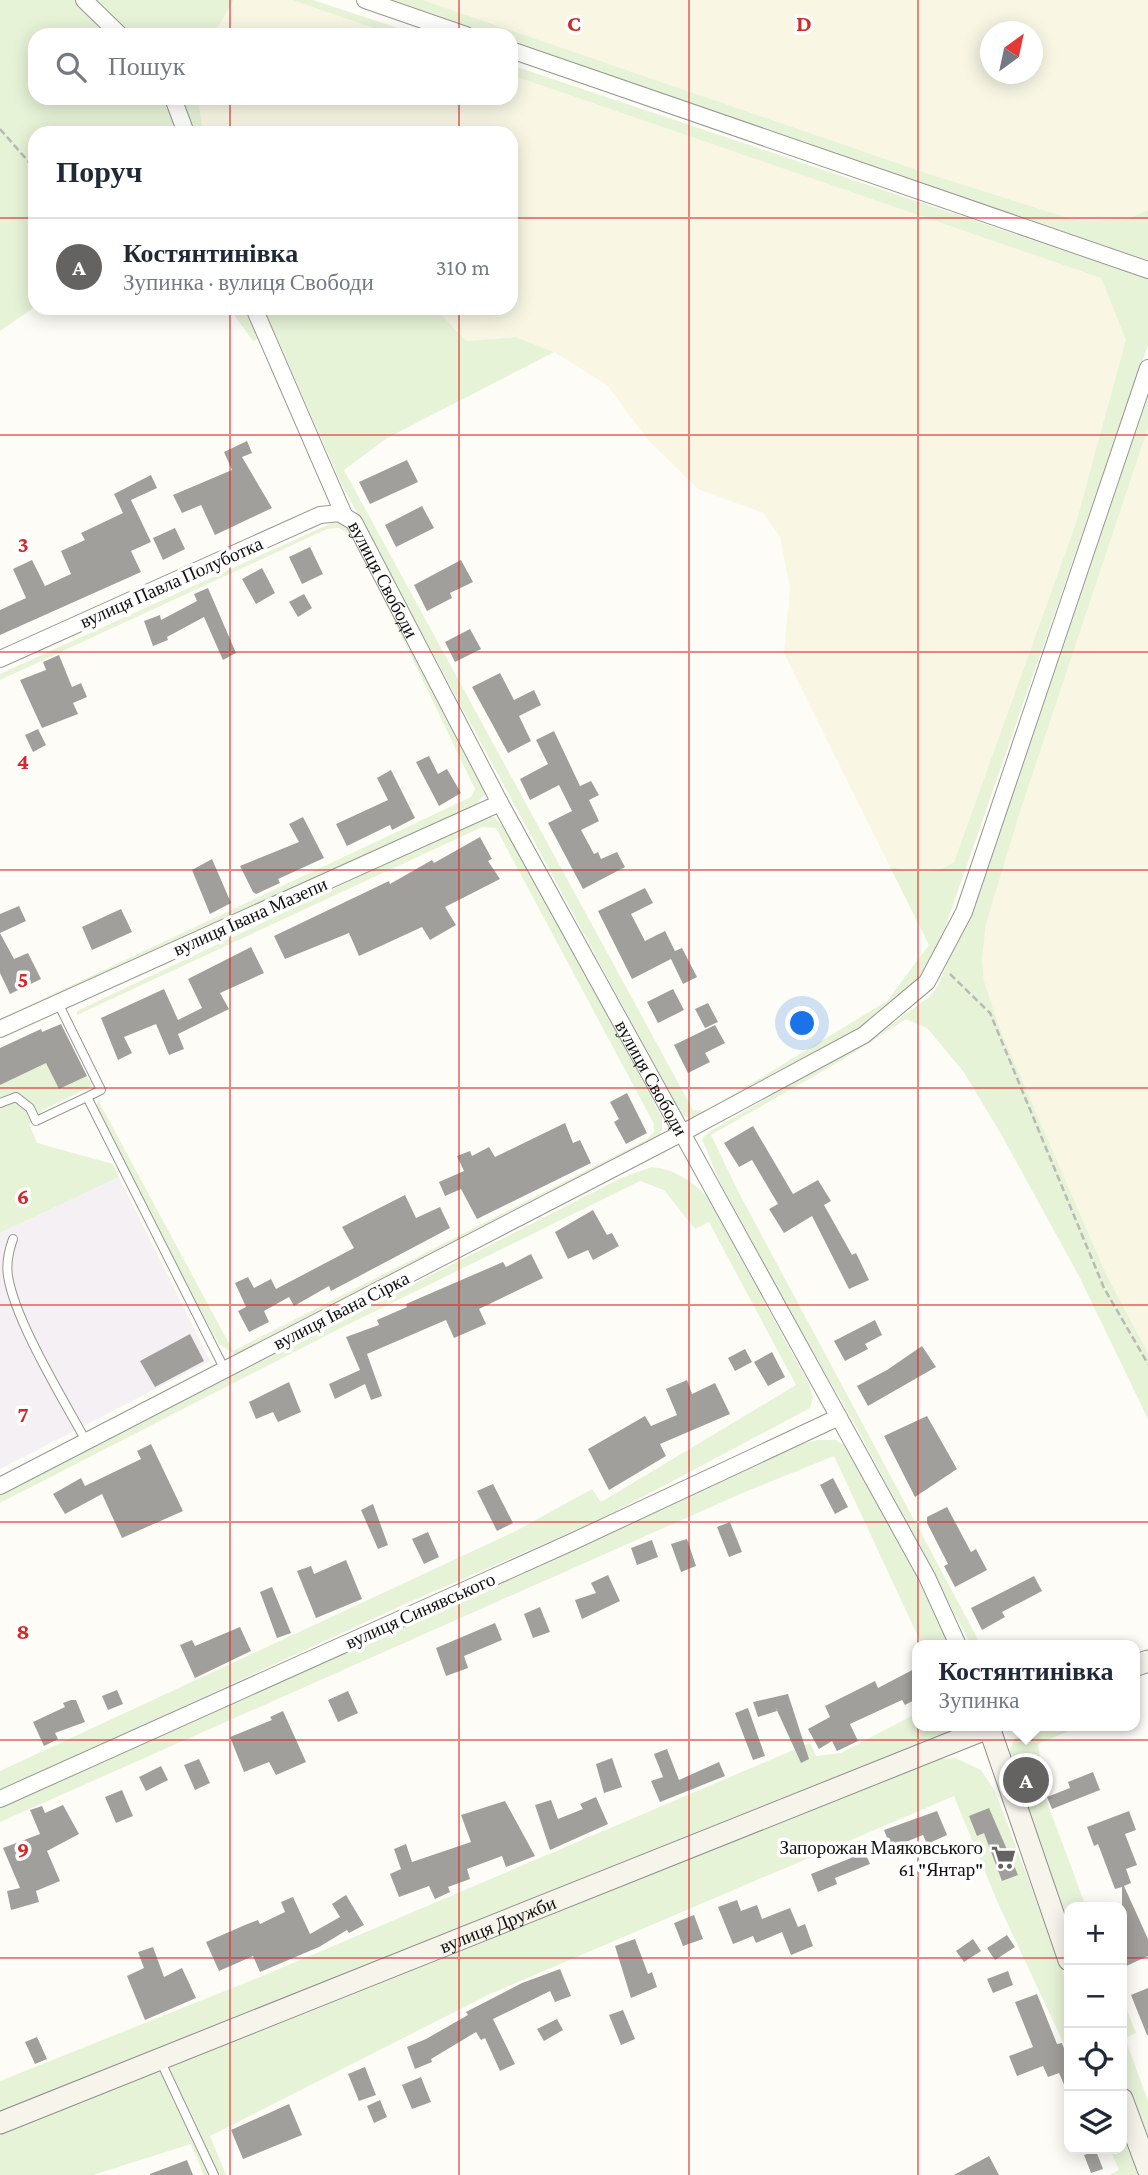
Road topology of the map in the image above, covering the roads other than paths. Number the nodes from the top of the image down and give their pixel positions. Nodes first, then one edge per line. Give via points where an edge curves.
1 (84, 0) edge
2 (365, 0) edge
3 (113, 28) edge
4 (446, 28) edge
5 (518, 52) edge
6 (176, 105) edge
7 (183, 126) edge
8 (1148, 270) edge
9 (257, 315) edge
10 (1148, 368) edge
11 (344, 515) junction
12 (0, 659) edge
13 (500, 803) junction
14 (58, 1003) junction
15 (0, 1029) edge
16 (87, 1097) junction
17 (0, 1103) edge
18 (682, 1133) junction
19 (13, 1239) dead end
20 (225, 1370) junction
21 (839, 1417) junction
22 (86, 1441) junction
23 (0, 1486) edge
24 (956, 1640) edge
25 (978, 1731) edge
26 (992, 1731) edge
27 (0, 1799) edge
28 (1064, 1945) edge
29 (160, 2059) junction
30 (1127, 2112) edge
31 (0, 2123) edge
32 (1148, 2169) edge
33 (214, 2175) edge

1 - 3 street
2 - 4 street
5 - 8 street
6 - 7 street
9 - 11 street, вулиця Свободи
10 - 18 street, вулиця Івана Сірка via 964,912 927,982 864,1035
11 - 12 street, вулиця Павла Полуботка via 320,516
11 - 13 street, вулиця Свободи via 360,529
13 - 14 street, вулиця Івана Мазепи
13 - 18 street, вулиця Свободи
14 - 15 street, вулиця Івана Мазепи
14 - 16 lane via 101,1090
16 - 17 lane via 36,1121 30,1108 16,1097
16 - 20 lane
18 - 20 street, вулиця Івана Сірка
18 - 21 street, вулиця Свободи
19 - 22 lane via 8,1275 20,1311
20 - 22 street, вулиця Івана Сірка
21 - 24 street, вулиця Свободи via 927,1577
21 - 27 street, вулиця Синявського
22 - 23 street, вулиця Івана Сірка
25 - 29 street, вулиця Дружби
26 - 28 street
29 - 31 street, вулиця Дружби
29 - 33 lane
30 - 32 street

